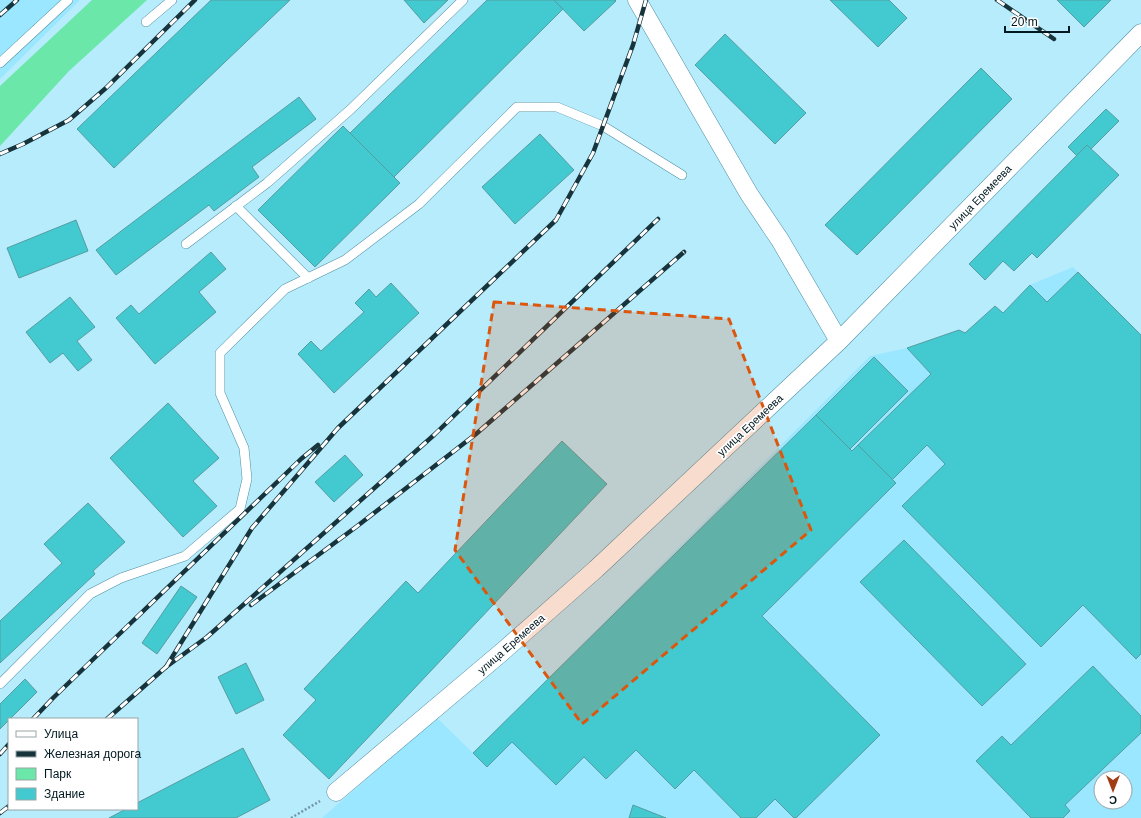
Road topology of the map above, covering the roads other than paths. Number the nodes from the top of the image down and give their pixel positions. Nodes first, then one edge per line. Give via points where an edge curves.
1 (68, 0) edge
2 (172, 0) edge
3 (463, 0) edge
4 (637, 0) edge
5 (146, 22) dead end
6 (1141, 33) edge
7 (0, 62) edge
8 (682, 175) dead end
9 (236, 206) junction
10 (186, 244) dead end
11 (308, 278) junction
12 (839, 341) junction
13 (0, 684) edge
14 (336, 792) road end

1 - 7 lane
2 - 5 lane
3 - 9 lane via 351,109 267,183
4 - 12 street via 749,194 780,240
6 - 12 street, улица Еремеева
8 - 11 lane via 603,126 557,107 517,107 418,204 345,260
9 - 10 lane
9 - 11 lane
11 - 13 lane via 286,289 220,353 220,393 244,448 247,479 240,509 185,556 121,578 90,594
12 - 14 street, улица Еремеева via 596,569

